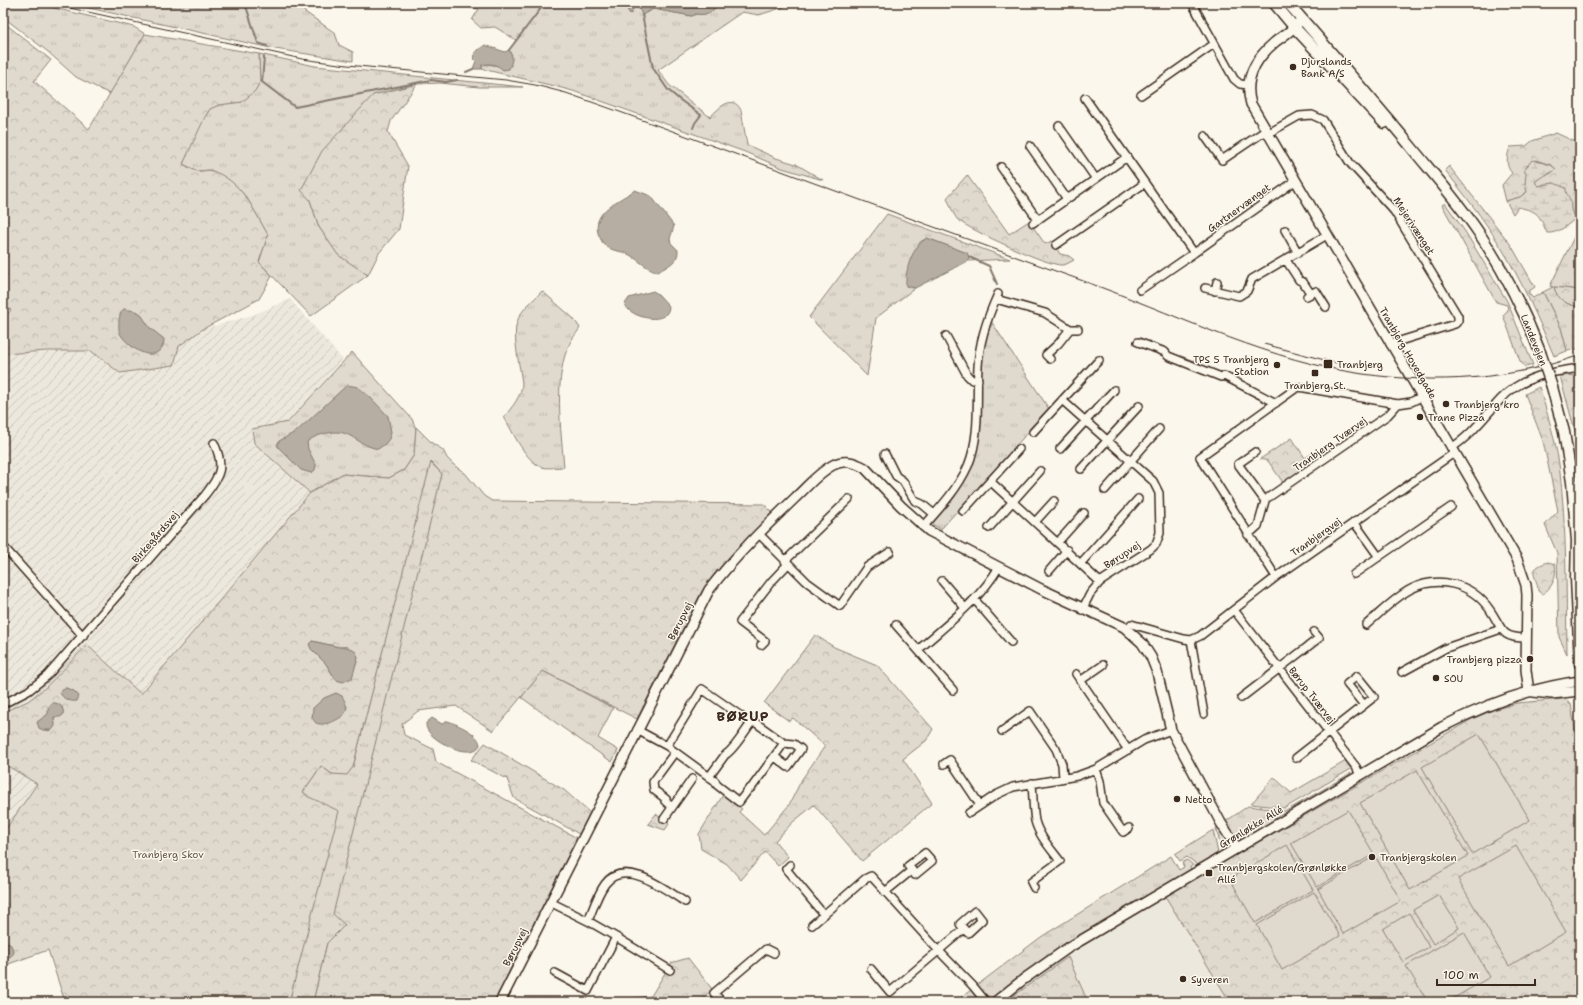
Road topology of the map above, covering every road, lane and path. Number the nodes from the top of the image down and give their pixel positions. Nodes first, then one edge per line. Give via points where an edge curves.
1 (1192, 3) edge
2 (1274, 3) edge
3 (1288, 3) edge
4 (1301, 18) junction
5 (1293, 26) junction
6 (1214, 44) junction
7 (1248, 85) junction
8 (1142, 95) dead end
9 (1085, 98) dead end
10 (1059, 126) dead end
11 (1266, 132) junction
12 (1205, 136) dead end
13 (1030, 146) dead end
14 (1127, 157) junction
15 (1426, 165) junction
16 (1001, 167) dead end
17 (1096, 179) junction
18 (1295, 181) junction
19 (1145, 183) junction
20 (1067, 199) junction
21 (1285, 230) dead end
22 (1327, 235) junction
23 (1056, 245) dead end
24 (1194, 253) junction
25 (1298, 253) junction
26 (1286, 260) junction
27 (1217, 282) dead end
28 (1205, 288) dead end
29 (1140, 290) dead end
30 (1215, 291) junction
31 (1326, 306) dead end
32 (1070, 329) junction
33 (1078, 330) dead end
34 (946, 336) dead end
35 (1138, 342) dead end
36 (1390, 344) junction
37 (1050, 359) dead end
38 (1099, 360) dead end
39 (1580, 368) edge
40 (978, 380) junction
41 (1114, 390) dead end
42 (1421, 397) junction
43 (1062, 400) junction
44 (1276, 403) junction
45 (1398, 404) junction
46 (1139, 406) dead end
47 (1086, 421) junction
48 (1159, 429) dead end
49 (1033, 432) dead end
50 (1108, 440) junction
51 (214, 444) dead end
52 (1019, 449) dead end
53 (1060, 449) dead end
54 (1453, 451) junction
55 (1255, 452) dead end
56 (885, 454) dead end
57 (1131, 461) junction
58 (1081, 469) dead end
59 (1040, 471) dead end
60 (990, 481) junction
61 (1105, 490) dead end
62 (1269, 497) dead end
63 (849, 499) dead end
64 (1138, 499) dead end
65 (1013, 501) junction
66 (1054, 501) dead end
67 (1452, 507) dead end
68 (963, 511) dead end
69 (1084, 513) dead end
70 (934, 514) junction
71 (1036, 522) junction
72 (1354, 522) junction
73 (923, 527) junction
74 (989, 528) dead end
75 (759, 534) junction
76 (1248, 534) junction
77 (1058, 542) junction
78 (1577, 542) junction
79 (3, 546) edge
80 (1067, 550) junction
81 (890, 552) dead end
82 (1379, 557) junction
83 (1580, 558) edge
84 (787, 562) junction
85 (1080, 563) junction
86 (999, 567) junction
87 (1049, 570) dead end
88 (1354, 574) dead end
89 (1276, 577) junction
90 (942, 582) dead end
91 (1100, 582) junction
92 (975, 600) junction
93 (965, 608) junction
94 (1082, 610) junction
95 (1234, 610) junction
96 (1131, 624) dead end
97 (896, 625) dead end
98 (1366, 625) dead end
99 (1501, 629) junction
100 (1314, 632) dead end
101 (83, 636) junction
102 (1526, 638) junction
103 (1191, 640) junction
104 (1011, 642) dead end
105 (761, 645) dead end
106 (918, 650) junction
107 (1580, 664) edge
108 (1103, 665) dead end
109 (1279, 669) junction
110 (1402, 672) dead end
111 (1076, 674) dead end
112 (1080, 681) junction
113 (1580, 682) edge
114 (953, 690) dead end
115 (1580, 691) edge
116 (1529, 692) junction
117 (1241, 698) dead end
118 (3, 704) edge
119 (1364, 705) dead end
120 (1204, 714) dead end
121 (751, 723) junction
122 (637, 730) junction
123 (1171, 730) junction
124 (1002, 731) dead end
125 (1328, 733) junction
126 (784, 744) junction
127 (667, 746) junction
128 (1128, 750) junction
129 (675, 752) junction
130 (775, 757) junction
131 (1296, 758) dead end
132 (944, 764) dead end
133 (1096, 769) junction
134 (1360, 775) junction
135 (709, 777) junction
136 (1063, 778) junction
137 (692, 779) dead end
138 (1032, 783) junction
139 (980, 805) junction
140 (672, 807) junction
141 (969, 813) dead end
142 (664, 819) dead end
143 (1129, 828) dead end
144 (1237, 848) junction
145 (790, 865) dead end
146 (912, 870) dead end
147 (1034, 888) dead end
148 (885, 892) junction
149 (550, 902) junction
150 (685, 902) dead end
151 (824, 915) junction
152 (588, 921) junction
153 (812, 925) dead end
154 (964, 929) dead end
155 (616, 936) junction
156 (939, 950) junction
157 (774, 953) dead end
158 (870, 969) dead end
159 (670, 970) dead end
160 (555, 974) dead end
161 (500, 1002) edge
162 (722, 1002) edge
163 (986, 1002) edge
164 (995, 1002) edge

1 - 6 street
2 - 5 main road, Landevejen
3 - 4 main road, Landevejen
4 - 5 street, Tranbjerg Hovedgade
4 - 15 main road, Landevejen
5 - 7 street, Tranbjerg Hovedgade via 1284,30 1277,41 1263,53 1255,64
5 - 15 main road, Landevejen
6 - 7 street via 1237,82
6 - 8 street
7 - 11 street, Tranbjerg Hovedgade via 1250,104
9 - 14 street
10 - 17 street
11 - 12 street via 1222,160
11 - 18 street, Tranbjerg Hovedgade
11 - 36 street, Mejerivænget via 1300,116 1312,115 1323,120 1350,163 1394,211 1458,316 1455,324
13 - 20 street
14 - 17 street
14 - 19 street
15 - 78 main road, Landevejen, bridge via 1463,210 1493,256 1520,304 1540,352 1552,386 1569,457
16 - 20 street via 1035,221
17 - 20 street
18 - 22 street, Tranbjerg Hovedgade
18 - 24 street, Gartnervænget
19 - 23 street
19 - 24 street
21 - 25 street
22 - 25 street
22 - 36 street, Tranbjerg Hovedgade
24 - 29 street, Gartnervænget
25 - 26 street
26 - 30 street via 1252,279 1247,291 1239,296
26 - 31 street via 1298,280 1303,282 1309,295 1316,291
27 - 30 street
28 - 30 street
32 - 33 street
32 - 37 street via 1046,355
32 - 40 street via 1045,313 997,296 980,346
34 - 40 street via 966,375 972,380
35 - 44 street via 1221,377 1224,376
36 - 42 street, Tranbjerg Hovedgade
38 - 43 street
39 - 54 street, Tranbjergvej via 1538,376 1523,383 1502,398
40 - 70 street via 977,428 970,459 953,493
41 - 47 street
42 - 45 street
42 - 54 street, Tranbjerg Hovedgade
43 - 47 street, Børupvej
43 - 49 street
44 - 45 street via 1299,387
44 - 76 street via 1200,457
45 - 62 street, Tranbjerg Tværvej via 1388,415
46 - 50 street
47 - 50 street, Børupvej
47 - 53 street
48 - 57 street
50 - 57 street, Børupvej
50 - 58 street
51 - 101 street, Birkegårdsvej via 220,455 221,466 213,486
52 - 60 street
54 - 72 street, Tranbjergvej
54 - 102 street, Tranbjerg Hovedgade via 1517,559 1527,595
55 - 76 street via 1238,464 1264,501 1258,526
56 - 70 street via 896,476 903,481 915,500
57 - 61 street
57 - 91 street, Børupvej via 1156,486 1159,539 1151,549
59 - 65 street
60 - 65 street, Børupvej
60 - 68 street
63 - 84 street
64 - 85 street, Børupvej
65 - 71 street, Børupvej
65 - 74 street
66 - 71 street
67 - 82 street
69 - 77 street
70 - 73 street
71 - 77 street, Børupvej
72 - 82 street
72 - 89 street, Tranbjergvej
73 - 75 street, Børupvej via 868,471 858,464 846,461 833,465 821,473
73 - 86 street, Børupvej
75 - 84 street
75 - 122 street, Børupvej via 709,590
76 - 89 street
77 - 80 street, Børupvej
78 - 83 main road, Landevejen
78 - 107 main road, Landevejen
79 - 101 street
80 - 85 street, Børupvej
80 - 87 street
81 - 84 street via 867,567 840,606 806,582
82 - 88 street
84 - 105 street via 740,622 765,641
85 - 91 street, Børupvej
86 - 92 street
86 - 94 street, Børupvej
89 - 95 street, Tranbjergvej
90 - 93 street
91 - 94 street, Børupvej
92 - 93 street
92 - 104 street
93 - 106 street
94 - 123 street, Børupvej via 1124,627 1142,643 1157,672
95 - 103 street, Tranbjergvej
95 - 109 street, Børup Tværvej
96 - 103 street
97 - 106 street
98 - 99 street via 1410,589 1437,582 1457,585 1473,592
99 - 102 street via 1512,637
99 - 110 street via 1446,648
100 - 109 street, Børup Tværvej via 1319,638
101 - 118 street, Birkegårdsvej via 38,684
102 - 116 street, Tranbjerg Hovedgade
103 - 120 street
106 - 114 street
108 - 112 street
109 - 117 street, Børup Tværvej
109 - 125 street, Børup Tværvej
111 - 112 street
112 - 128 street
113 - 116 street, Grønløkke Allé via 1550,685
115 - 116 street, Grønløkke Allé via 1552,694
116 - 134 street, Grønløkke Allé via 1468,713
119 - 125 street, Børup Tværvej
121 - 126 street
121 - 127 street via 702,689
121 - 135 street
122 - 127 street
122 - 149 street, Børupvej
123 - 128 street via 1144,740
123 - 144 street, Børupvej
124 - 136 street via 1030,711 1056,750 1062,764
125 - 131 street, Børup Tværvej
125 - 134 street, Børup Tværvej
126 - 130 street
126 - 130 street via 794,744 801,749 788,767
127 - 129 street
128 - 133 street
129 - 135 street
129 - 140 street via 653,782 654,790
130 - 135 street via 739,802
132 - 139 street via 950,760
133 - 136 street
133 - 143 street via 1102,803 1123,832
134 - 144 street, Grønløkke Allé
136 - 138 street
137 - 140 street
138 - 139 street via 1005,790
138 - 147 street via 1035,821 1060,862 1031,882
139 - 141 street
140 - 142 street
144 - 164 street, Grønløkke Allé via 1068,948
145 - 151 street via 786,869
146 - 148 street
148 - 151 street via 871,876
148 - 156 street
149 - 152 street
149 - 161 street, Børupvej
150 - 152 street via 649,879 634,874 620,874 605,884
151 - 153 street
152 - 155 street
154 - 156 street
155 - 159 street
155 - 160 street via 588,991
156 - 158 street via 890,992
156 - 163 street
157 - 162 street via 766,949 714,993

